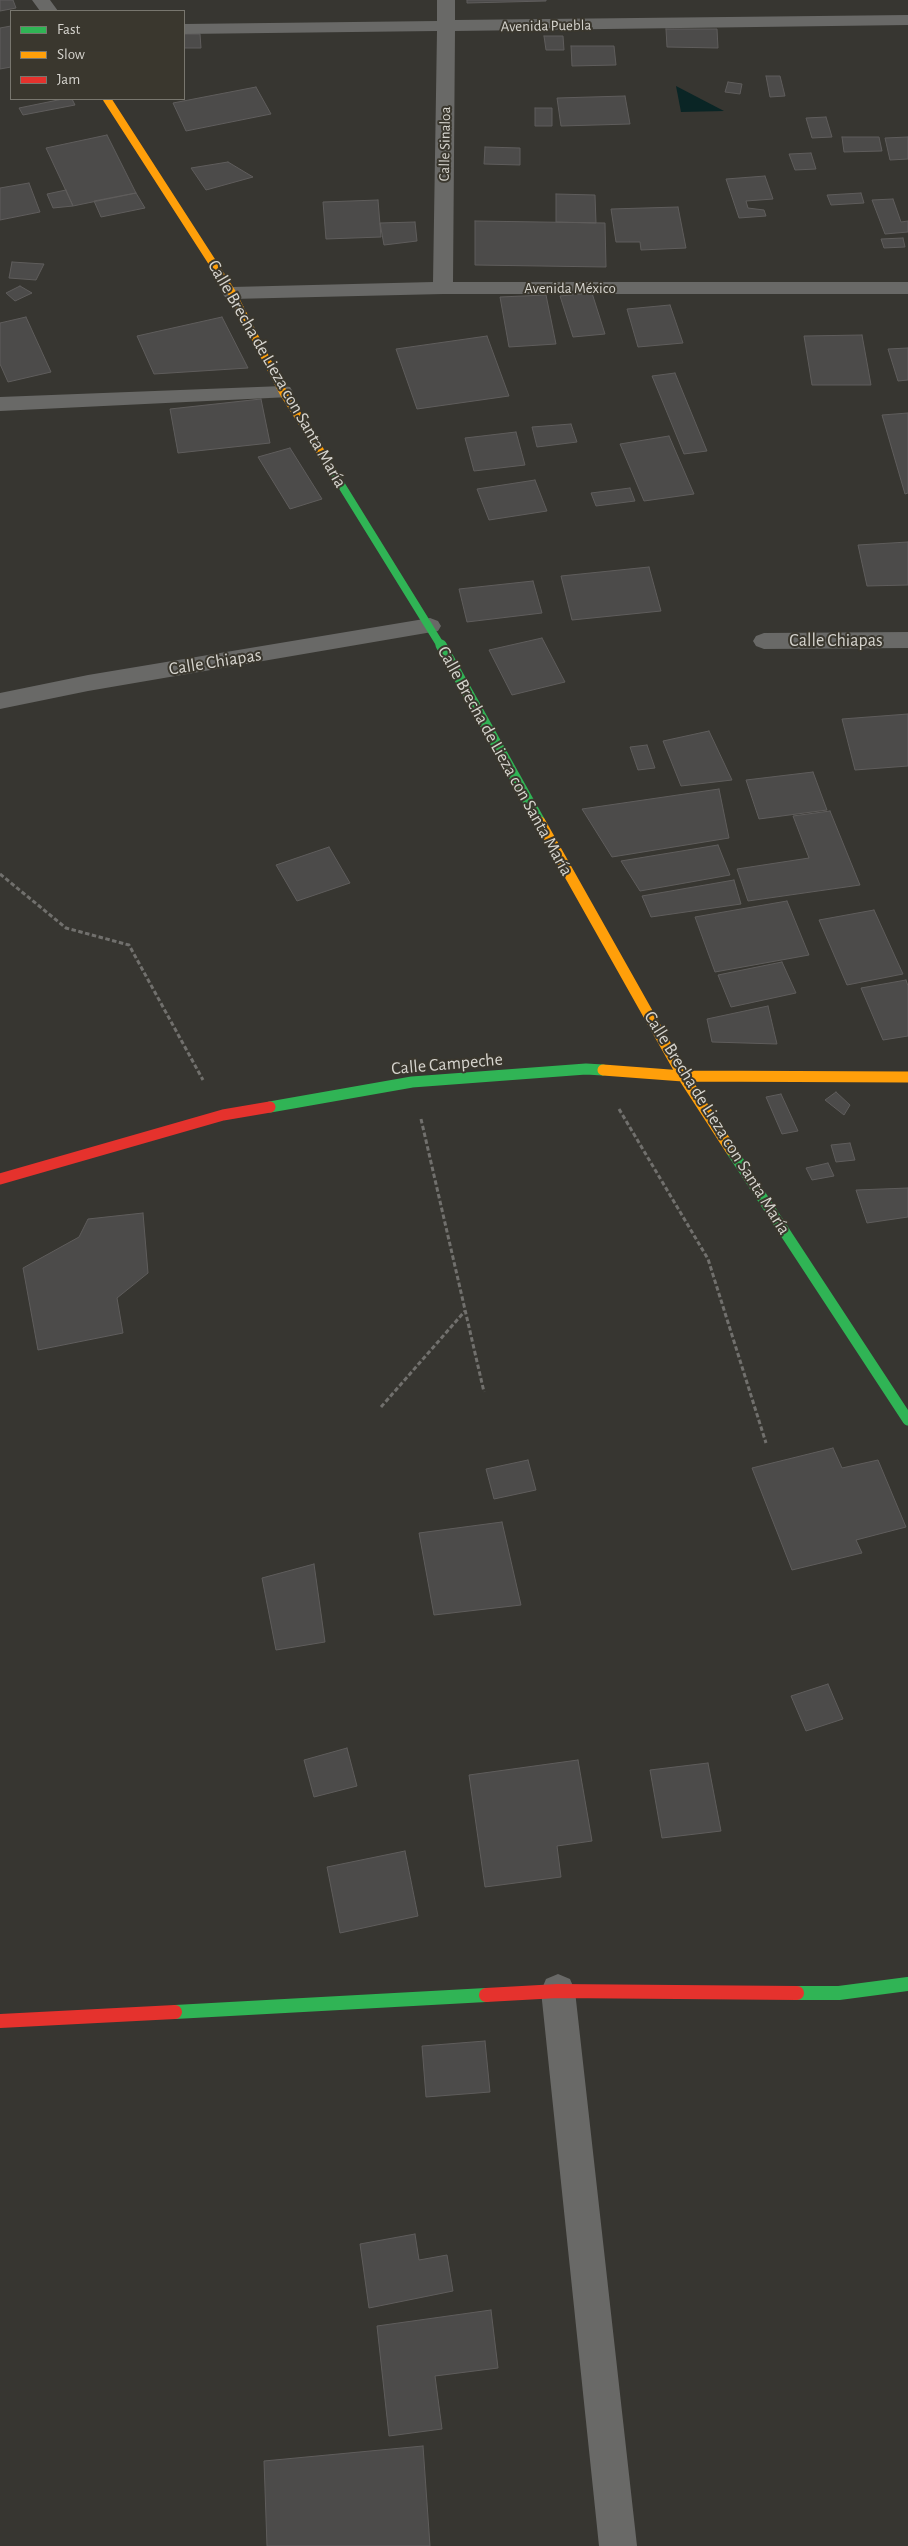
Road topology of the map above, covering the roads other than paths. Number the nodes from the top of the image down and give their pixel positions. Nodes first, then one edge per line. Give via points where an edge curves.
1 (446, 0) edge
2 (908, 20) edge
3 (447, 27) junction
4 (185, 29) edge
5 (108, 100) edge
6 (443, 288) junction
7 (908, 288) edge
8 (232, 294) junction
9 (283, 392) junction
10 (0, 404) edge
11 (430, 626) junction
12 (908, 640) edge
13 (764, 641) dead end
14 (0, 702) edge
15 (683, 1076) junction
16 (908, 1077) edge
17 (0, 1180) edge
18 (908, 1420) edge
19 (908, 1984) edge
20 (558, 1991) junction
21 (0, 2022) edge
22 (618, 2546) edge

1 - 3 street, Calle Sinaloa
2 - 3 street, Avenida Puebla
3 - 4 street, Avenida Puebla
3 - 6 street, Calle Sinaloa
5 - 8 street, Calle Brecha de Lieza con Santa María
6 - 7 street, Avenida México
6 - 8 street, Avenida México
8 - 9 street, Calle Brecha de Lieza con Santa María
9 - 10 street
9 - 11 street, Calle Brecha de Lieza con Santa María
11 - 14 street, Calle Chiapas via 88,683
11 - 15 street, Calle Brecha de Lieza con Santa María
12 - 13 street, Calle Chiapas
15 - 16 street, Calle Campeche
15 - 17 street, Calle Campeche via 586,1069 412,1082 223,1115
15 - 18 street, Calle Brecha de Lieza con Santa María
19 - 20 street via 839,1993
20 - 21 street
20 - 22 street

